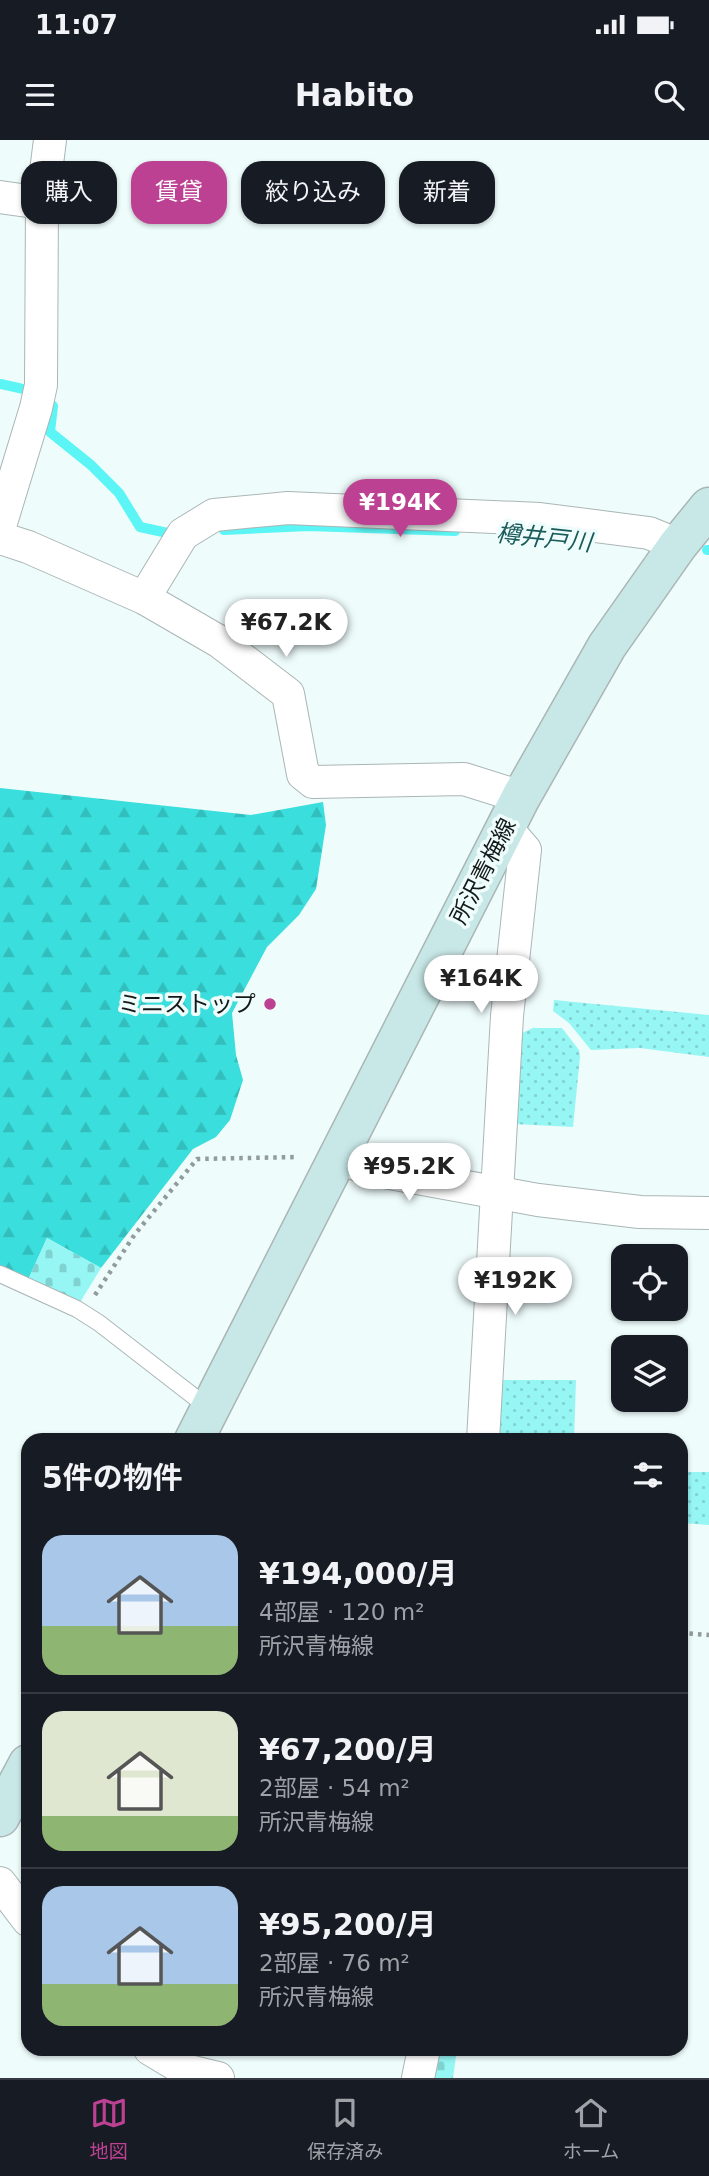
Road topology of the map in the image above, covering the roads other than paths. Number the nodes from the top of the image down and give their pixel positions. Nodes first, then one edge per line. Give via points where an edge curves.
1 (50, 140) edge
2 (47, 161) edge
3 (0, 197) edge
4 (21, 200) edge
5 (42, 224) edge
6 (709, 507) edge
7 (0, 526) edge
8 (0, 538) edge
9 (678, 545) junction
10 (144, 598) junction
11 (513, 812) junction
12 (339, 1157) junction
13 (496, 1192) junction
14 (709, 1213) edge
15 (0, 1274) edge
16 (202, 1425) edge
17 (482, 1433) edge
18 (21, 1777) edge
19 (0, 1817) edge
20 (0, 1883) edge
21 (21, 1911) edge
22 (160, 2056) edge
23 (423, 2056) edge
24 (184, 2074) edge
25 (218, 2078) edge
26 (418, 2078) edge

1 - 2 street
3 - 4 street
5 - 7 street via 38,396
6 - 9 main road, 所沢青梅線
8 - 10 street
9 - 10 street via 649,533 540,519 288,508 214,515 183,534
9 - 11 main road, 所沢青梅線 via 607,646
10 - 11 street via 220,642 288,694 303,774 313,782 464,779
11 - 12 main road, 所沢青梅線
11 - 13 street via 526,850 507,1016
12 - 13 street via 368,1169
12 - 16 main road, 所沢青梅線
13 - 14 street via 640,1212
13 - 17 street
15 - 16 lane via 83,1313
18 - 19 main road
20 - 21 street
22 - 24 street
23 - 26 street
24 - 25 street

